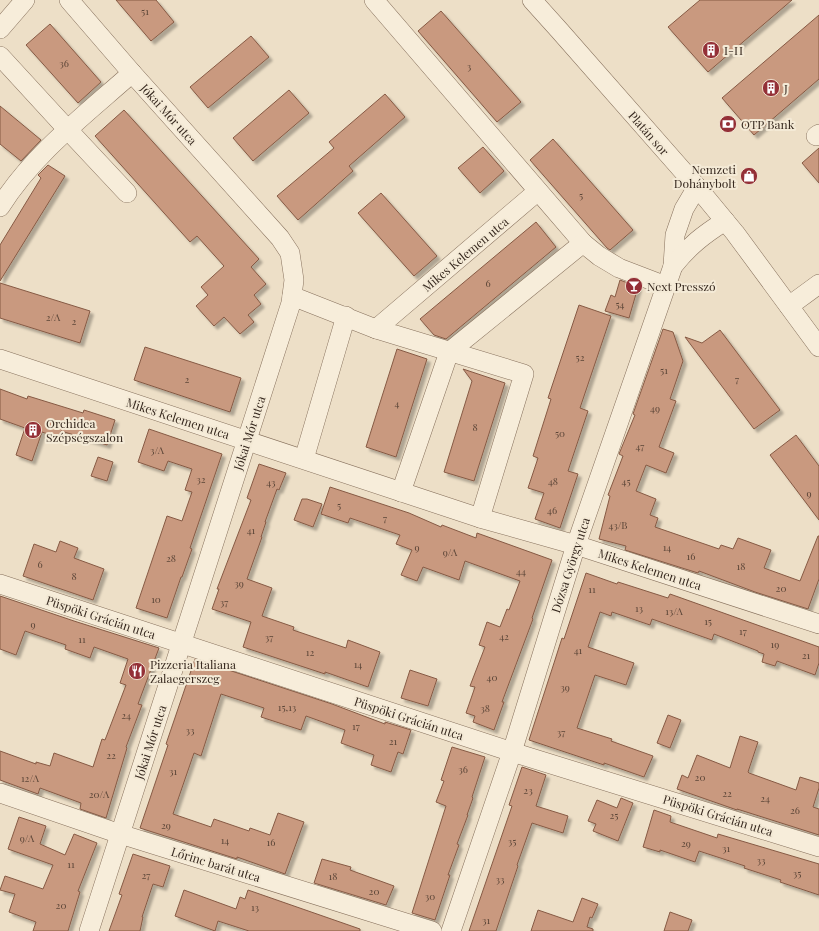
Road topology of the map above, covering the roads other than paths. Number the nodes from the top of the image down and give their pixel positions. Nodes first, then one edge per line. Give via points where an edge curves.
1 (25, 0) edge
2 (69, 0) edge
3 (374, 0) edge
4 (537, 2) edge
5 (0, 29) edge
6 (0, 56) edge
7 (132, 73) junction
8 (68, 130) junction
9 (697, 188) junction
10 (538, 192) junction
11 (127, 193) dead end
12 (0, 207) edge
13 (725, 221) junction
14 (583, 243) junction
15 (673, 266) junction
16 (819, 284) edge
17 (666, 286) junction
18 (292, 296) junction
19 (789, 306) junction
20 (346, 316) junction
21 (376, 329) junction
22 (819, 347) edge
23 (449, 352) junction
24 (0, 359) edge
25 (247, 441) junction
26 (304, 459) junction
27 (402, 492) junction
28 (480, 518) junction
29 (576, 545) junction
30 (0, 584) edge
31 (819, 624) edge
32 (182, 644) junction
33 (512, 752) junction
34 (0, 793) edge
35 (120, 834) junction
36 (819, 847) edge
37 (89, 931) edge
38 (432, 931) edge
39 (451, 931) edge

1 - 5 street
2 - 7 street, Jókai Mór utca
3 - 10 street
4 - 9 street, Platán sor
6 - 8 street
7 - 8 street
7 - 18 street, Jókai Mór utca via 280,238 290,254 294,280
8 - 11 street
8 - 12 street via 11,189
9 - 13 street, Platán sor
9 - 15 street via 684,209 675,235
10 - 14 street
10 - 21 street, Mikes Kelemen utca
13 - 15 street, Dózsa György utca via 703,235
13 - 19 street, Platán sor
14 - 17 street via 619,268
14 - 23 street
15 - 17 street, Dózsa György utca
16 - 19 street
17 - 29 street, Dózsa György utca
18 - 20 street
18 - 25 street, Jókai Mór utca
19 - 22 street, Platán sor
20 - 21 street
20 - 26 street
21 - 23 street
23 - 27 street
23 - 28 street via 524,374
24 - 25 street, Mikes Kelemen utca
25 - 26 street, Mikes Kelemen utca
25 - 32 street, Jókai Mór utca
26 - 27 street, Mikes Kelemen utca
27 - 28 street, Mikes Kelemen utca
28 - 29 street, Mikes Kelemen utca
29 - 31 street, Mikes Kelemen utca
29 - 33 street, Dózsa György utca
30 - 32 street, Püspöki Grácián utca
32 - 33 street, Püspöki Grácián utca
32 - 35 street, Jókai Mór utca
33 - 36 street, Püspöki Grácián utca
33 - 39 street, Dózsa György utca
34 - 35 street, Lőrinc barát utca
35 - 37 street, Jókai Mór utca
35 - 38 street, Lőrinc barát utca

